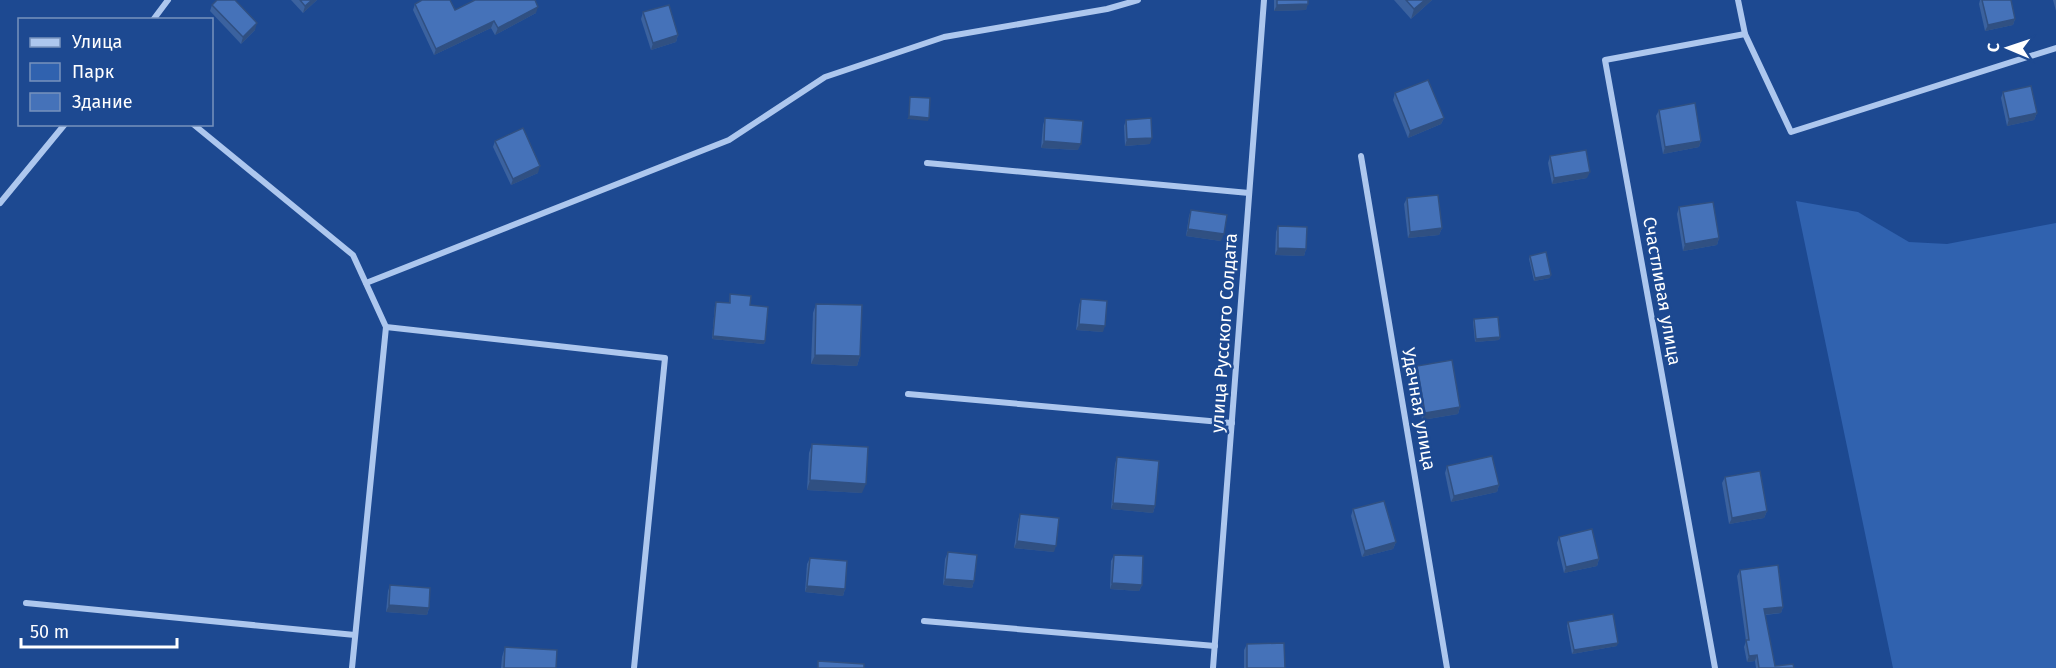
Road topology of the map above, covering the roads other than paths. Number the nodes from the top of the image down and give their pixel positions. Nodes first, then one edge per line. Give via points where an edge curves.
1 (168, 0) edge
2 (1138, 0) edge
3 (1264, 0) edge
4 (1738, 0) edge
5 (154, 18) edge
6 (1745, 34) junction
7 (2056, 48) edge
8 (63, 126) edge
9 (194, 126) edge
10 (1360, 156) dead end
11 (927, 163) dead end
12 (1249, 193) junction
13 (0, 203) edge
14 (366, 283) junction
15 (386, 327) junction
16 (908, 394) dead end
17 (1232, 423) junction
18 (26, 603) dead end
19 (924, 621) dead end
20 (356, 635) junction
21 (1215, 646) junction
22 (352, 668) edge
23 (634, 668) edge
24 (1213, 668) edge
25 (1447, 668) edge
26 (1715, 668) edge

1 - 5 street
2 - 14 street via 1107,9 944,37 825,77 729,140
3 - 12 street, улица Русского Солдата
4 - 6 street
6 - 7 street via 1791,132
6 - 26 street, Счастливая улица via 1605,60
8 - 13 street
9 - 14 street via 353,255
10 - 25 street, Удачная улица
11 - 12 street
12 - 17 street, улица Русского Солдата
14 - 15 street
15 - 20 street
15 - 23 street via 665,358
16 - 17 street
17 - 21 street, улица Русского Солдата
18 - 20 street
19 - 21 street
20 - 22 street
21 - 24 street, улица Русского Солдата

